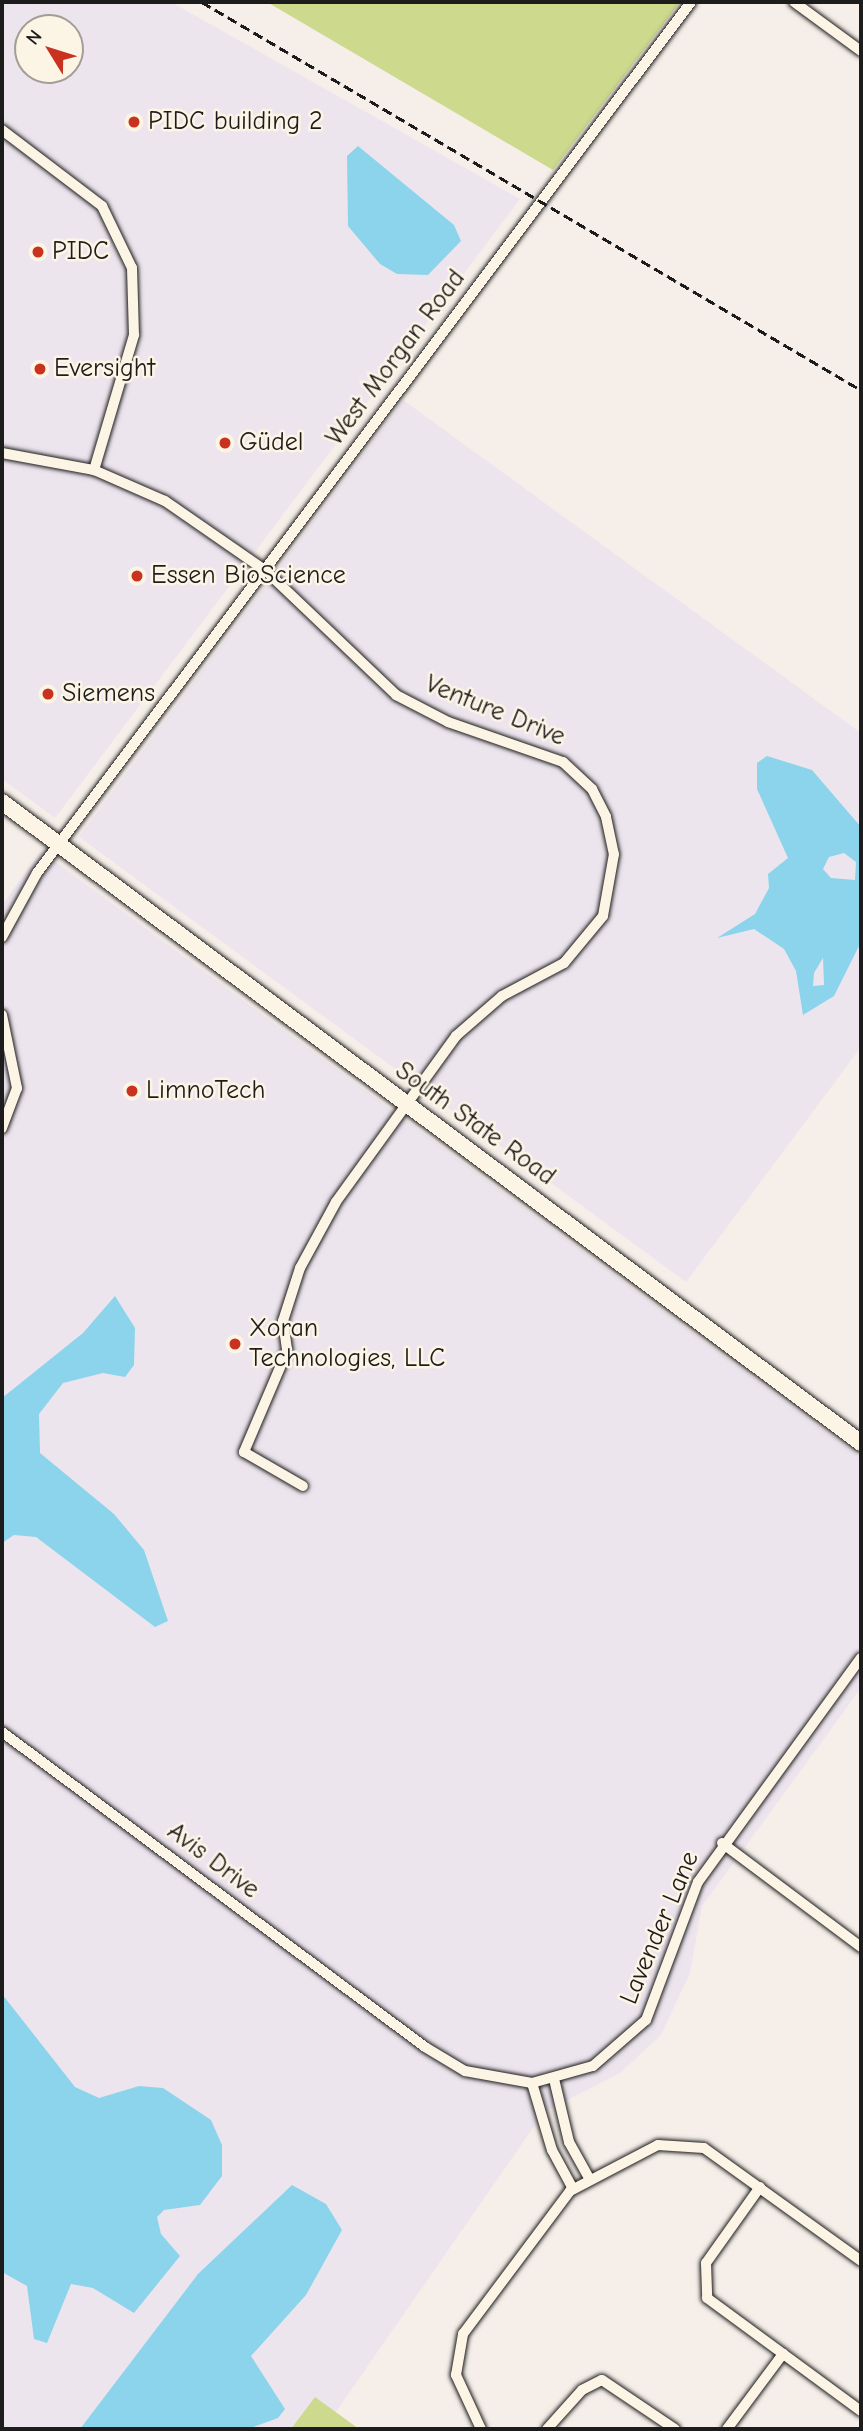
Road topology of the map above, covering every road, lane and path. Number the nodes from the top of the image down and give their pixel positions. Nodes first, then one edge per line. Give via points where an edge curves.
1 (691, 2) edge
2 (794, 2) edge
3 (861, 51) edge
4 (2, 130) edge
5 (2, 453) edge
6 (94, 470) junction
7 (266, 571) junction
8 (2, 802) edge
9 (59, 845) junction
10 (2, 937) edge
11 (2, 1015) edge
12 (411, 1107) junction
13 (2, 1128) edge
14 (861, 1443) edge
15 (303, 1486) dead end
16 (861, 1658) edge
17 (2, 1732) edge
18 (722, 1843) junction
19 (861, 1947) edge
20 (396, 2026) joint
21 (554, 2079) junction
22 (532, 2083) junction
23 (589, 2178) junction
24 (760, 2187) junction
25 (573, 2189) junction
26 (861, 2260) edge
27 (783, 2354) junction
28 (861, 2411) edge
29 (481, 2429) edge
30 (547, 2429) edge
31 (675, 2429) edge
32 (727, 2429) edge

1 - 7 street, West Morgan Road
2 - 3 street
4 - 6 street via 102,206 132,268 134,335
5 - 6 street, Venture Drive
6 - 7 street, Venture Drive via 165,501
7 - 9 street, West Morgan Road
7 - 12 street, Venture Drive via 396,695 448,722 563,762 592,789 606,817 614,854 603,916 564,963 480,1012 456,1036
8 - 9 main road, South State Road
9 - 10 street via 23,893
9 - 12 main road, South State Road
11 - 13 street via 17,1079
12 - 14 main road, South State Road
12 - 15 street, Venture Drive via 314,1238 283,1321 287,1351 244,1452
16 - 18 street, Lavender Lane
17 - 20 street, Avis Drive
18 - 19 street
18 - 21 street, Lavender Lane via 698,1882 646,2020 593,2066
20 - 22 street, Lavender Lane via 465,2071
21 - 22 street, Lavender Lane
21 - 23 street via 569,2141
22 - 25 street via 552,2150
23 - 24 street via 675,2141 704,2148
23 - 25 street
24 - 26 street
24 - 27 street via 706,2263 703,2287 707,2298
25 - 29 street via 457,2347 456,2375
27 - 28 street
27 - 32 street
30 - 31 street via 582,2390 602,2380

